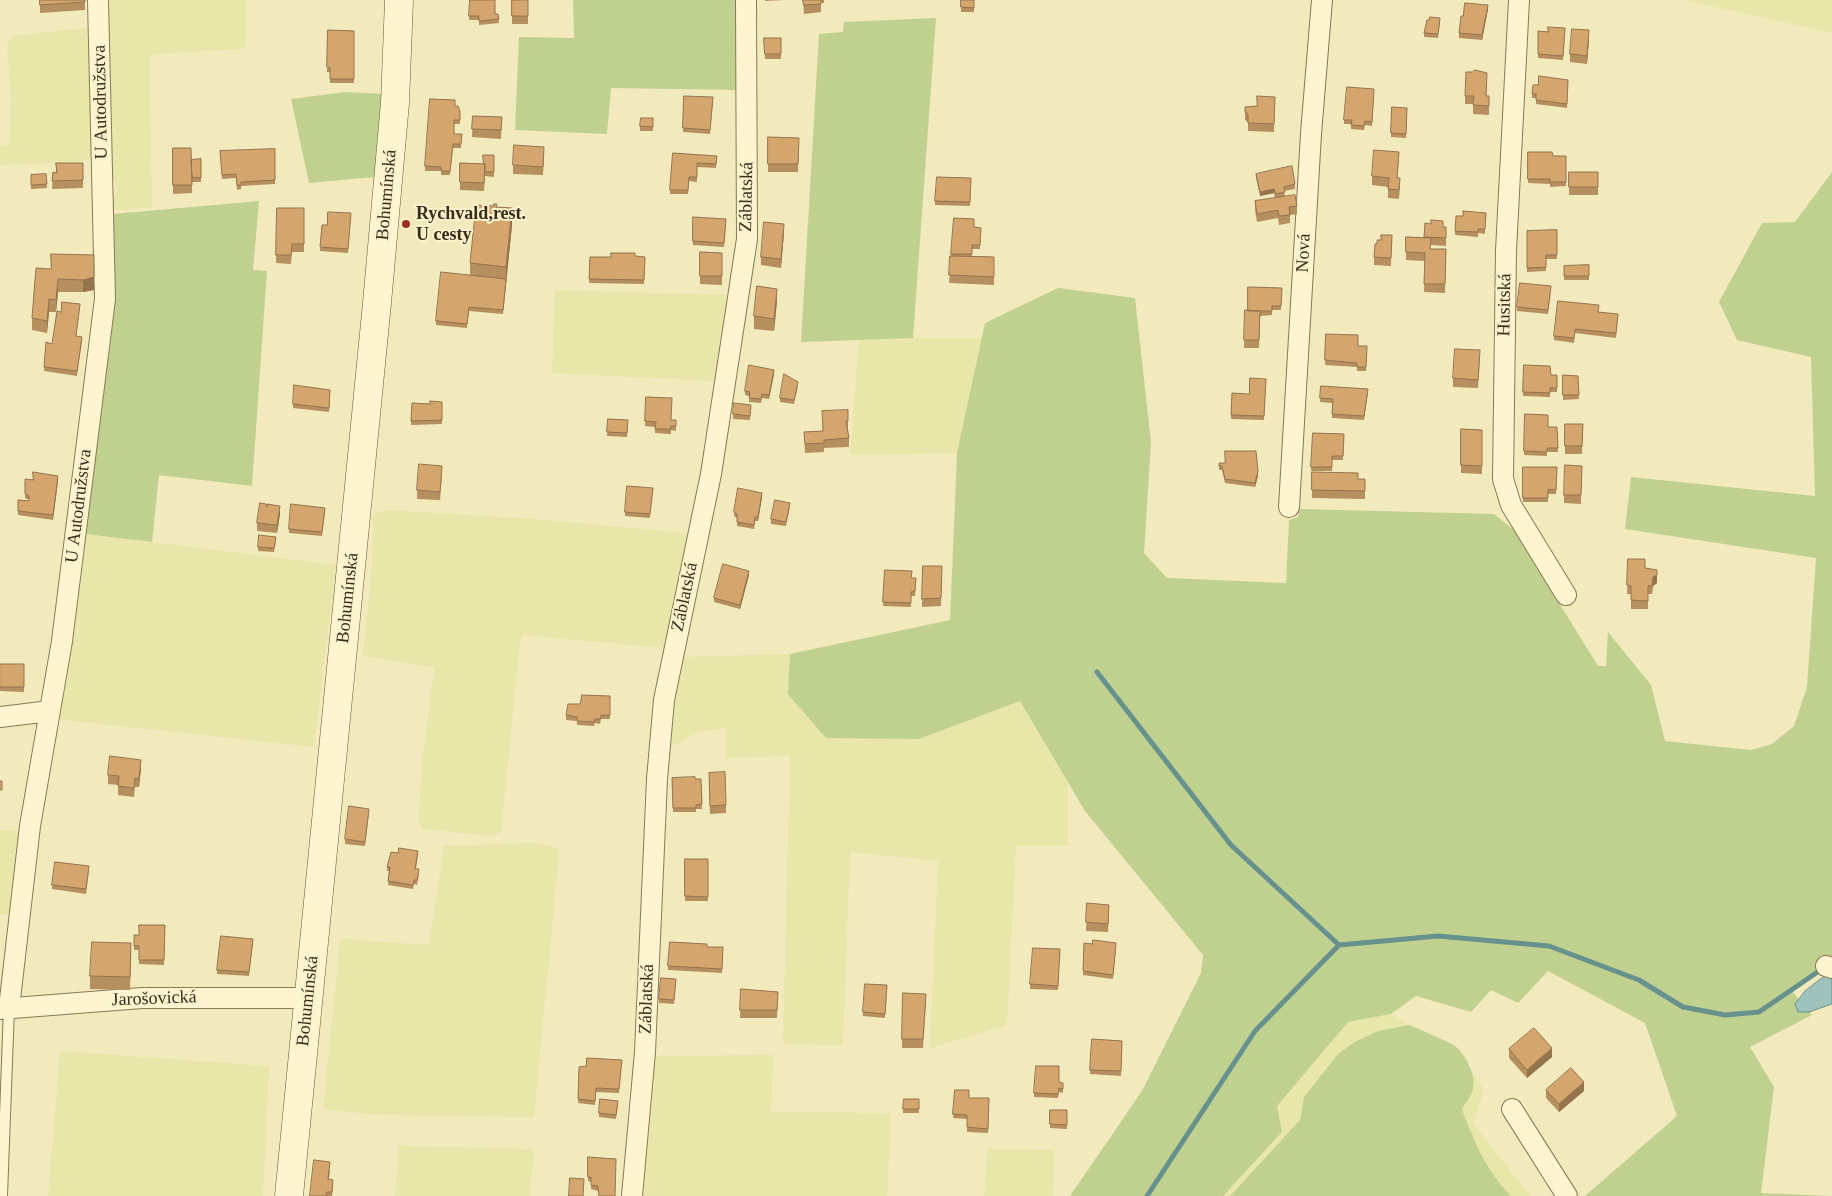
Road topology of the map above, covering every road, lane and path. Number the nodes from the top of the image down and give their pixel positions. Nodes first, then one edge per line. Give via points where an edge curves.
1 (98, 0) edge
2 (400, 0) edge
3 (746, 0) edge
4 (1322, 0) edge
5 (1519, 0) edge
6 (1289, 507) dead end
7 (1566, 595) dead end
8 (50, 711) junction
9 (0, 718) edge
10 (308, 998) junction
11 (4, 1009) edge
12 (1512, 1109) dead end
13 (2, 1196) edge
14 (289, 1196) edge
15 (632, 1196) edge
16 (1567, 1196) edge

1 - 8 street, U Autodružstva via 105,299 62,641
2 - 10 main road, Bohumínská via 378,304
3 - 15 street, Záblatská via 747,239 710,474 664,700 657,779 645,1052
4 - 6 street, Nová
5 - 7 street, Husitská via 1506,251 1503,479 1512,505
8 - 9 street
8 - 11 street, U Autodružstva
10 - 11 street, Jarošovická via 142,998
10 - 14 main road, Bohumínská
11 - 13 lane
12 - 16 street

